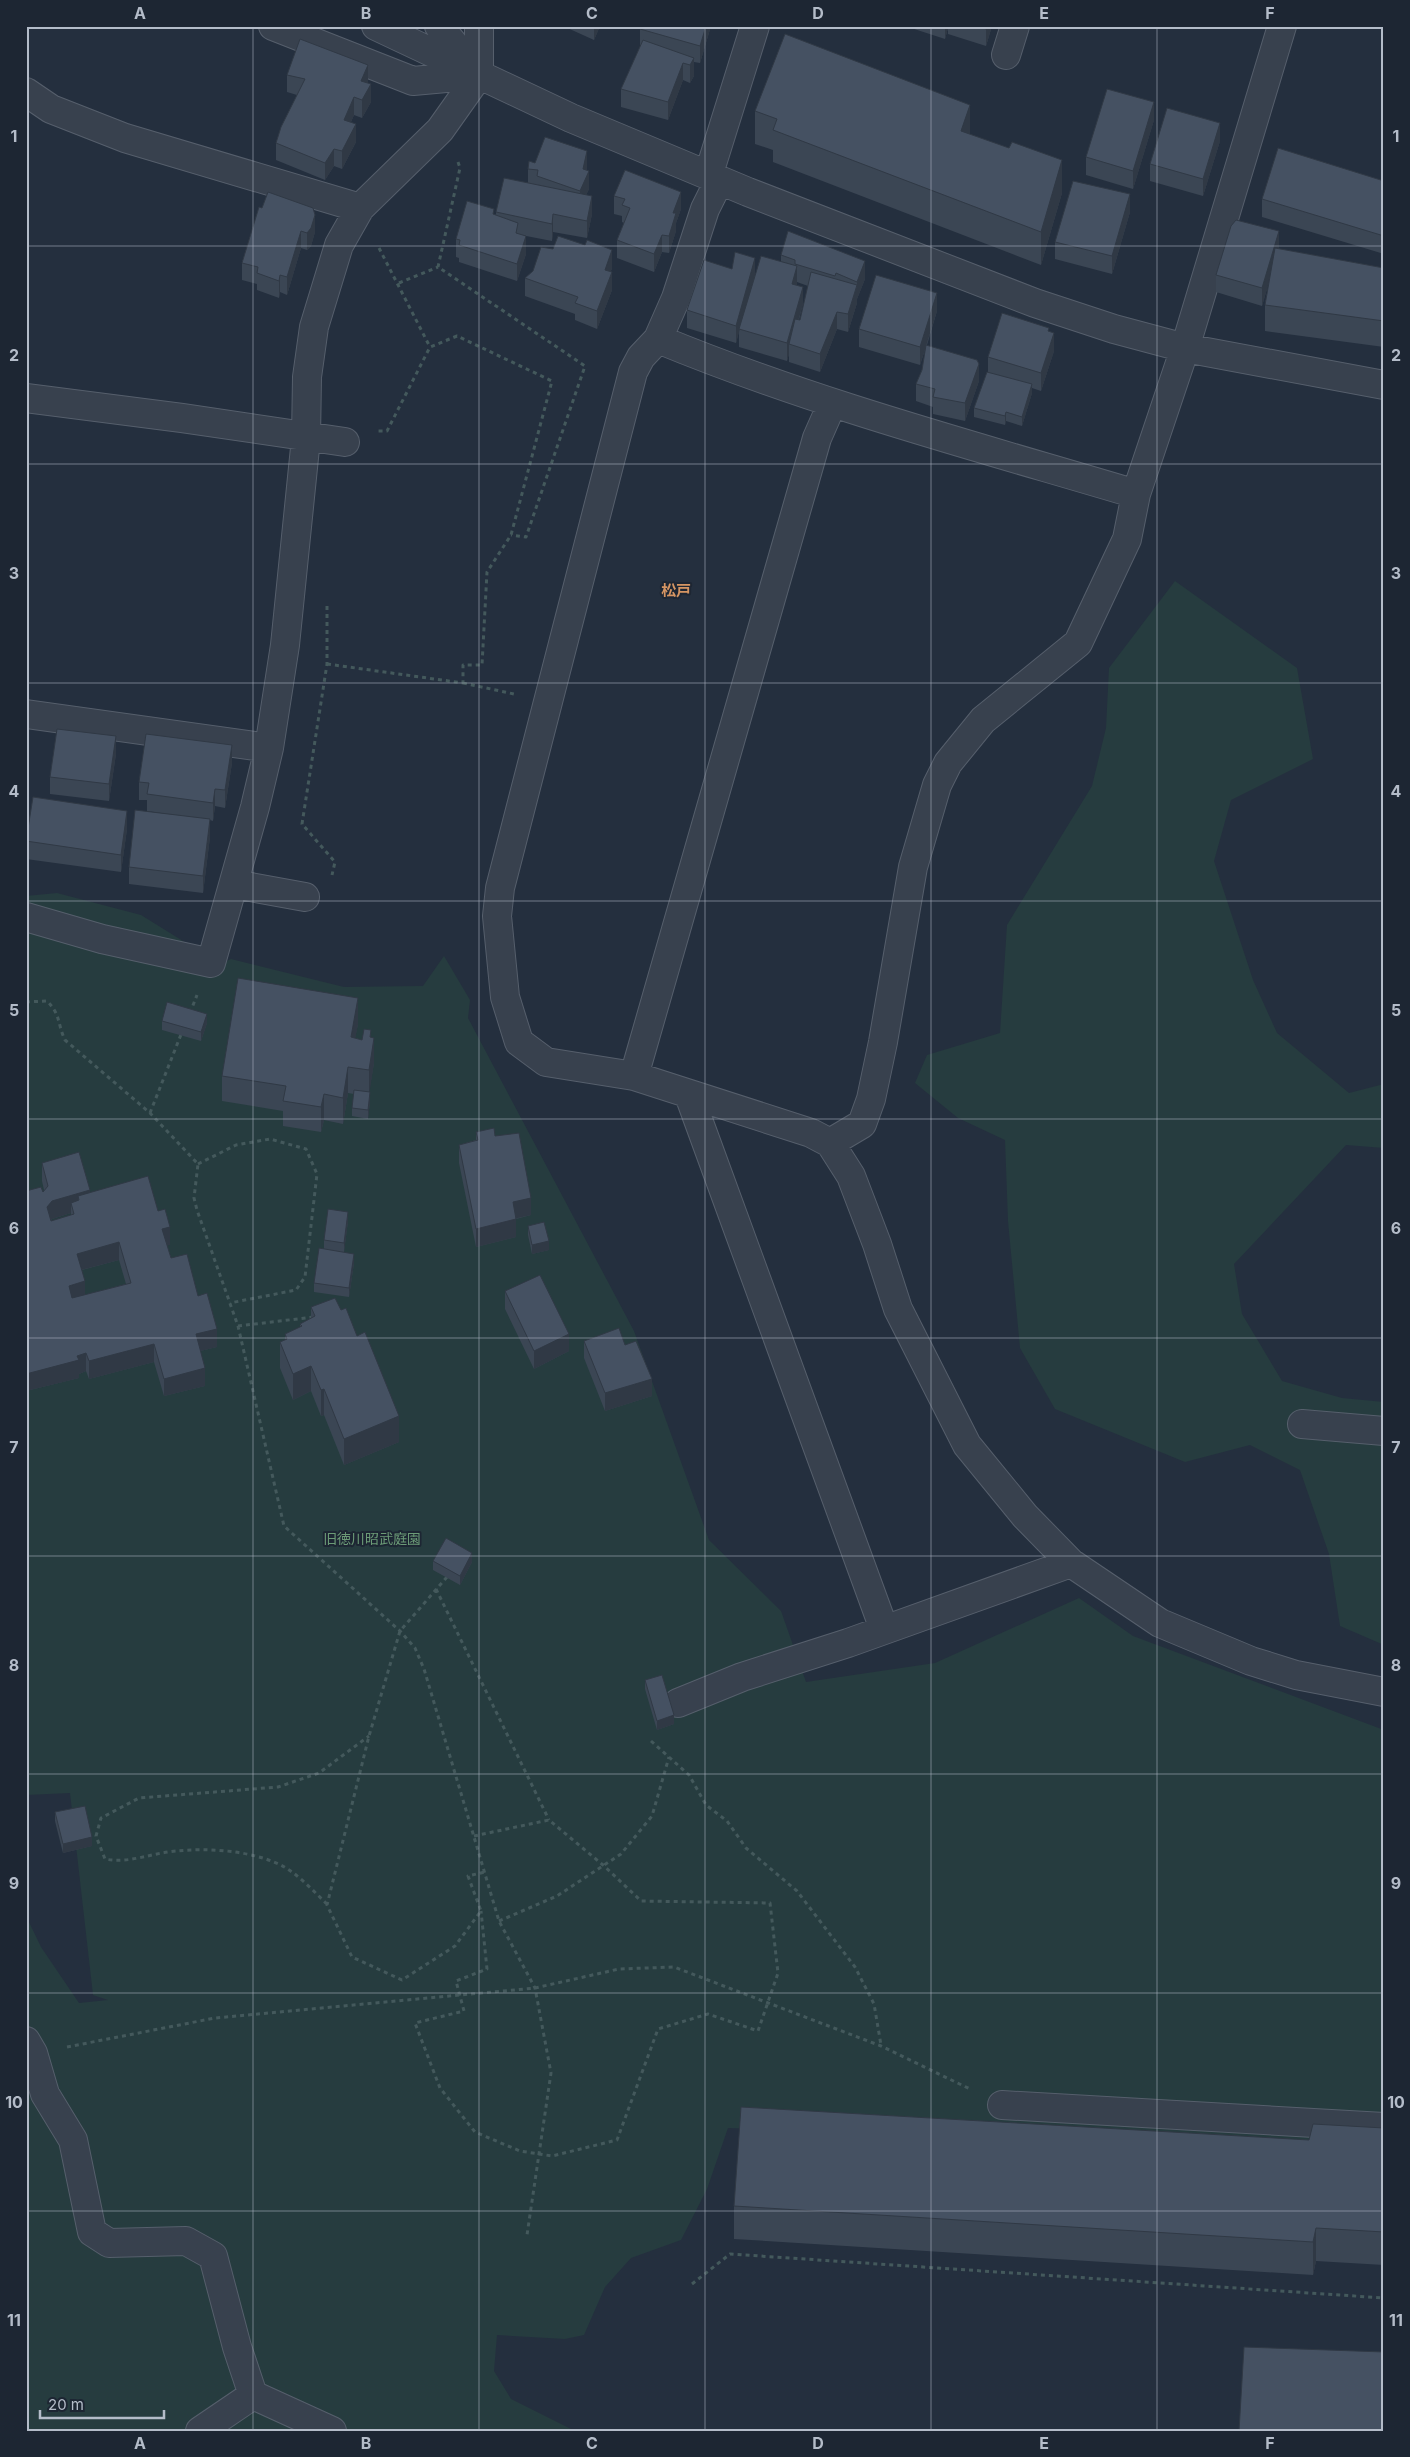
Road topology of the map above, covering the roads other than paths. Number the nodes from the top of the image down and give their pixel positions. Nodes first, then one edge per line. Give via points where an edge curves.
1 (273, 26) edge
2 (376, 26) edge
3 (439, 26) edge
4 (479, 26) edge
5 (755, 26) edge
6 (1016, 26) edge
7 (1282, 26) edge
8 (1006, 55) dead end
9 (478, 75) junction
10 (26, 92) edge
11 (714, 177) junction
12 (360, 208) junction
13 (658, 339) junction
14 (1185, 348) junction
15 (1384, 385) edge
16 (26, 398) edge
17 (832, 404) junction
18 (306, 438) junction
19 (345, 442) dead end
20 (1136, 494) junction
21 (26, 714) edge
22 (269, 748) junction
23 (234, 884) junction
24 (305, 897) dead end
25 (26, 917) edge
26 (634, 1076) junction
27 (689, 1095) junction
28 (830, 1143) junction
29 (1302, 1424) dead end
30 (1384, 1431) edge
31 (1070, 1563) junction
32 (884, 1629) junction
33 (1384, 1692) edge
34 (678, 1703) dead end
35 (30, 2047) edge
36 (1002, 2105) road end
37 (1384, 2127) edge
38 (253, 2395) junction
39 (200, 2431) edge
40 (332, 2431) edge

1 - 9 street via 413,82
2 - 9 street
3 - 9 street
4 - 9 street
5 - 11 street via 710,170
6 - 8 street
7 - 14 street
9 - 11 street via 571,118
9 - 12 street via 440,130
10 - 12 street via 51,109 125,138
11 - 13 street via 716,185
11 - 14 street via 1035,303
12 - 18 street via 339,244 314,327 307,377
13 - 17 street via 737,372
13 - 26 street via 640,358 633,372 500,888 497,916 505,997 519,1042 546,1062
14 - 15 street
14 - 20 street
16 - 18 street
17 - 20 street
17 - 26 street via 817,438
18 - 19 street
18 - 22 street via 285,645
20 - 28 street via 1127,538 1078,643 982,720 948,763 937,785 913,868 871,1099 862,1124
21 - 22 street
22 - 23 street
23 - 24 street
23 - 25 street via 211,963 102,939
26 - 27 street
27 - 28 street
27 - 32 street
28 - 31 street via 850,1176 898,1309 966,1445 1025,1516
29 - 30 street
31 - 32 street
31 - 33 street via 1160,1623 1296,1675
32 - 34 street via 742,1677
35 - 38 street via 44,2094 73,2140 92,2232 109,2243 186,2241 213,2256
36 - 37 street
38 - 39 street
38 - 40 street

